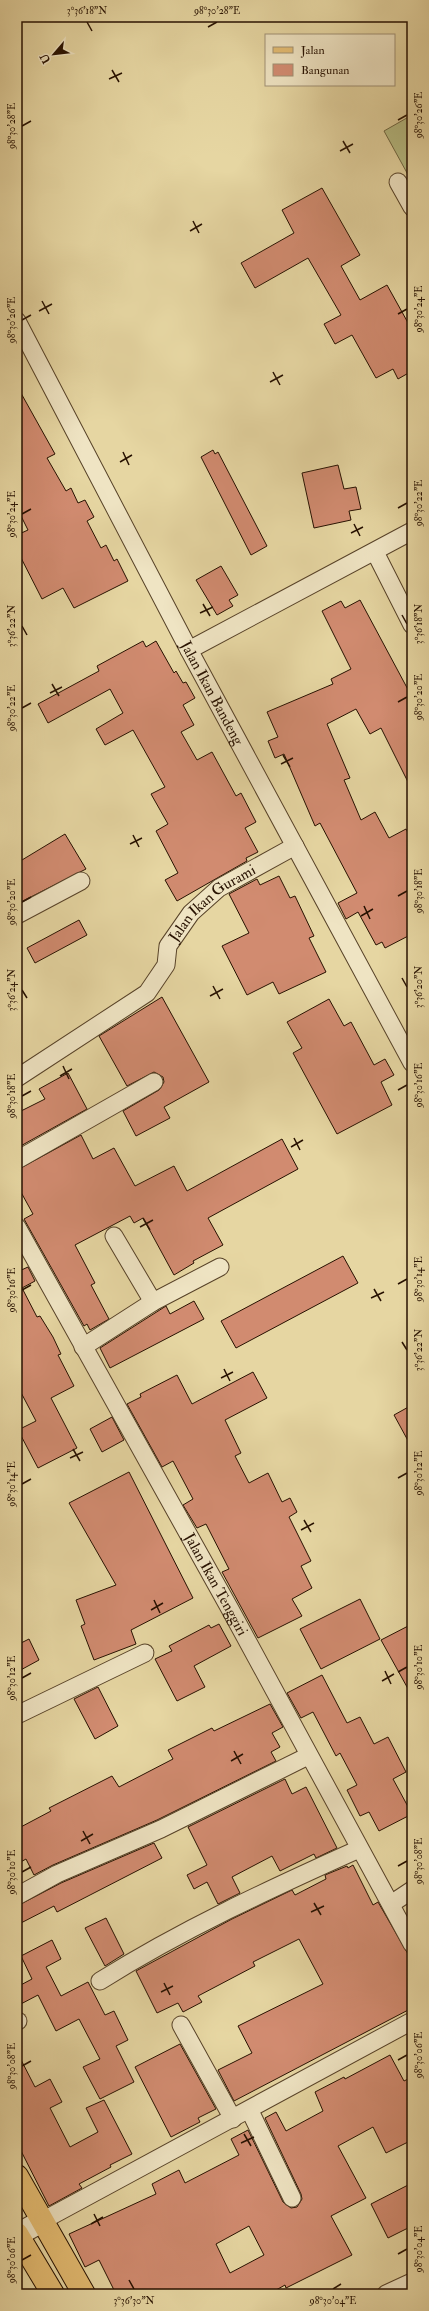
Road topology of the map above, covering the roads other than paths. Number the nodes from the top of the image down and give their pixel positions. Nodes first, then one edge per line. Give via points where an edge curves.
1 (398, 182) dead end
2 (412, 207) edge
3 (17, 321) edge
4 (412, 531) edge
5 (375, 552) junction
6 (412, 625) edge
7 (189, 650) junction
8 (296, 846) junction
9 (81, 881) dead end
10 (17, 915) edge
11 (412, 1063) edge
12 (17, 1078) edge
13 (154, 1082) dead end
14 (17, 1160) edge
15 (17, 1227) edge
16 (114, 1236) dead end
17 (220, 1267) dead end
18 (153, 1302) junction
19 (83, 1347) junction
20 (145, 1653) dead end
21 (17, 1715) edge
22 (308, 1756) junction
23 (359, 1849) junction
24 (412, 1890) edge
25 (17, 1896) edge
26 (391, 1904) junction
27 (412, 1944) edge
28 (100, 1981) dead end
29 (412, 2021) edge
30 (181, 2025) dead end
31 (250, 2111) junction
32 (233, 2119) junction
33 (17, 2176) edge
34 (292, 2198) dead end
35 (42, 2221) junction
36 (17, 2235) edge
37 (412, 2282) edge
38 (53, 2294) edge
39 (84, 2294) edge
40 (386, 2294) edge

1 - 2 street
3 - 7 street, Jalan Ikan Bandeng
4 - 5 street
5 - 6 street
5 - 7 street
7 - 8 street, Jalan Ikan Bandeng
8 - 11 street, Jalan Ikan Bandeng
8 - 12 street, Jalan Ikan Gurami via 219,888 191,913 168,946 166,965 147,993
9 - 10 street
13 - 14 street
15 - 19 street, Jalan Ikan Tenggiri
16 - 18 street
17 - 18 street
18 - 19 street
19 - 22 street, Jalan Ikan Tenggiri via 230,1609
20 - 21 street
22 - 23 street, Jalan Ikan Tenggiri
22 - 25 street via 161,1829 57,1874
23 - 26 street, Jalan Ikan Tenggiri
23 - 28 street via 254,1896 182,1933
24 - 26 street
26 - 27 street, Jalan Ikan Tenggiri
29 - 31 street
30 - 32 street
31 - 32 street
31 - 34 street
32 - 35 street
33 - 35 main road
35 - 36 street
35 - 39 main road
36 - 38 main road
37 - 40 street

